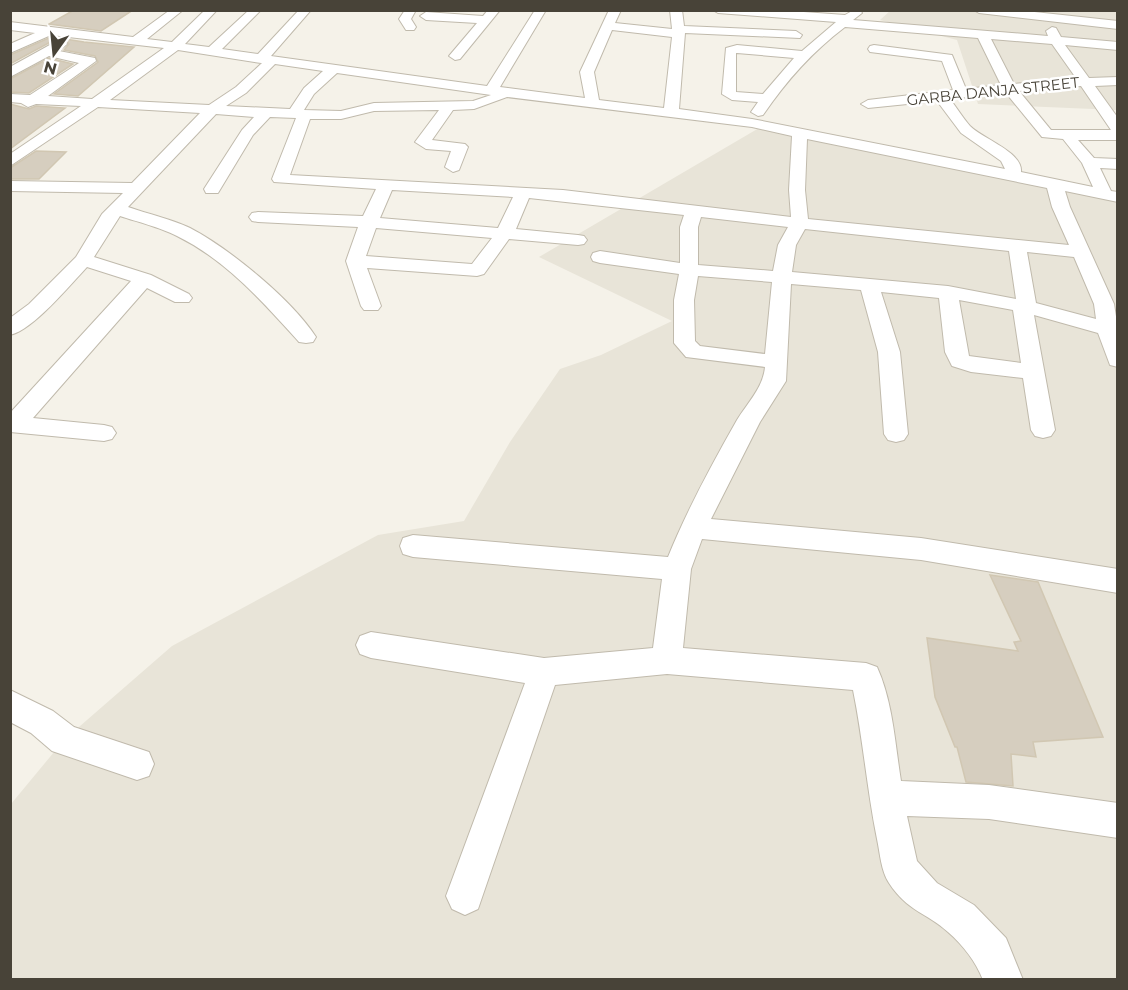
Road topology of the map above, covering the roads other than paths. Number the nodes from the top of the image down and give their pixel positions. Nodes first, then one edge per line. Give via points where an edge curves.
1 (178, 10) edge
2 (212, 10) edge
3 (256, 10) edge
4 (306, 10) edge
5 (411, 10) edge
6 (495, 10) edge
7 (541, 10) edge
8 (615, 10) edge
9 (718, 10) edge
10 (861, 10) edge
11 (979, 10) edge
12 (1072, 10) edge
13 (675, 11) edge
14 (27, 14) dead end
15 (426, 16) dead end
16 (891, 17) dead end
17 (1043, 18) edge
18 (486, 20) junction
19 (846, 21) junction
20 (1083, 22) junction
21 (1118, 25) edge
22 (15, 26) edge
23 (607, 26) junction
24 (410, 27) dead end
25 (50, 31) junction
26 (680, 31) junction
27 (987, 32) junction
28 (77, 34) junction
29 (796, 36) dead end
30 (130, 41) junction
31 (1056, 41) junction
32 (176, 46) junction
33 (1116, 48) edge
34 (10, 49) edge
35 (874, 49) dead end
36 (212, 51) junction
37 (47, 52) junction
38 (806, 55) junction
39 (99, 56) junction
40 (455, 56) dead end
41 (266, 59) junction
42 (334, 69) junction
43 (930, 70) dead end
44 (953, 72) junction
45 (10, 73) edge
46 (1086, 81) junction
47 (1118, 81) edge
48 (1010, 89) junction
49 (491, 90) junction
50 (509, 92) junction
51 (962, 95) junction
52 (941, 97) junction
53 (766, 98) junction
54 (33, 100) junction
55 (592, 103) junction
56 (14, 104) edge
57 (94, 104) junction
58 (868, 104) dead end
59 (448, 107) junction
60 (213, 109) junction
61 (671, 112) junction
62 (266, 113) junction
63 (299, 114) junction
64 (752, 123) junction
65 (1118, 129) edge
66 (800, 133) junction
67 (1074, 135) junction
68 (1118, 135) edge
69 (10, 161) edge
70 (1089, 162) junction
71 (1118, 164) edge
72 (453, 167) dead end
73 (1012, 176) junction
74 (387, 184) junction
75 (1054, 185) junction
76 (10, 186) edge
77 (137, 188) junction
78 (212, 189) dead end
79 (523, 193) junction
80 (1112, 196) edge
81 (116, 209) junction
82 (694, 211) junction
83 (258, 217) dead end
84 (369, 222) junction
85 (800, 222) junction
86 (505, 233) junction
87 (578, 240) dead end
88 (1017, 246) junction
89 (1081, 252) junction
90 (600, 257) dead end
91 (83, 260) junction
92 (355, 261) junction
93 (689, 270) junction
94 (782, 277) junction
95 (144, 279) junction
96 (869, 285) junction
97 (948, 292) junction
98 (182, 298) dead end
99 (371, 306) dead end
100 (1025, 307) junction
101 (10, 329) edge
102 (1107, 329) junction
103 (306, 337) dead end
104 (1118, 360) edge
105 (777, 362) junction
106 (1034, 372) junction
107 (12, 425) edge
108 (1043, 430) dead end
109 (104, 434) dead end
110 (896, 434) dead end
111 (693, 528) junction
112 (413, 546) dead end
113 (677, 569) junction
114 (1118, 581) edge
115 (371, 645) dead end
116 (667, 660) junction
117 (544, 672) junction
118 (10, 705) edge
119 (137, 764) dead end
120 (886, 798) junction
121 (1118, 821) edge
122 (465, 896) dead end
123 (1003, 980) edge

1 - 30 street
2 - 32 street
3 - 36 street
4 - 41 street
5 - 24 street via 405,19
6 - 18 street
7 - 49 street
8 - 23 street
9 - 19 street
10 - 19 street
11 - 17 street
12 - 20 street
13 - 26 street
14 - 22 street
15 - 18 street
16 - 27 street
17 - 20 street
17 - 27 street
17 - 31 street
18 - 40 street
19 - 27 street
19 - 38 street
20 - 21 street
22 - 25 street
23 - 26 street
23 - 55 street via 587,72
25 - 28 street
25 - 34 street
26 - 29 street
26 - 61 street
27 - 31 street
27 - 48 street
28 - 30 street
28 - 37 street
30 - 32 street
30 - 39 street
31 - 33 street
31 - 46 street
32 - 36 street
32 - 57 street
35 - 44 street via 947,58
36 - 41 street
37 - 39 street
37 - 45 street
38 - 53 street
38 - 53 street via 730,51 729,94
39 - 54 street
41 - 42 street
41 - 60 street via 241,90
42 - 49 street
42 - 63 street via 309,90
43 - 44 street
44 - 51 street
46 - 47 street, GARBA DANJA STREET
46 - 48 street, GARBA DANJA STREET
46 - 65 street
48 - 51 street, GARBA DANJA STREET
48 - 67 street via 1047,134
49 - 50 street
50 - 55 street
50 - 59 street via 474,105
51 - 52 street, GARBA DANJA STREET
52 - 58 street, GARBA DANJA STREET
52 - 73 street via 966,130 1007,158 1013,167
53 - 64 street
54 - 56 street
54 - 57 street
55 - 61 street
57 - 60 street
57 - 69 street
59 - 63 street via 374,107 349,115
59 - 72 street via 423,142 460,147
60 - 62 street
60 - 77 street
61 - 64 street
62 - 63 street
62 - 78 street via 247,133
63 - 74 street via 280,179
64 - 66 street
66 - 73 street
66 - 85 street
67 - 68 street
67 - 70 street via 1070,140
70 - 71 street
70 - 80 street
73 - 75 street
74 - 79 street
74 - 84 street
75 - 80 street
75 - 89 street
76 - 77 street
77 - 81 street
79 - 82 street
79 - 86 street
81 - 91 street
81 - 103 street via 183,232 235,266
82 - 85 street
82 - 93 street via 689,227
83 - 84 street
84 - 86 street
84 - 92 street
85 - 88 street
85 - 94 street via 787,245
86 - 87 street
86 - 92 street via 477,270
88 - 89 street
88 - 100 street
89 - 102 street via 1104,304
90 - 93 street
91 - 95 street
91 - 101 street
92 - 99 street
93 - 94 street
93 - 105 street via 684,300 687,347 694,352
94 - 96 street
94 - 105 street via 777,309
95 - 98 street
95 - 107 street
96 - 97 street
96 - 110 street via 889,352
97 - 100 street
97 - 106 street via 960,361
100 - 102 street
100 - 106 street
102 - 104 street
105 - 111 street via 775,381 749,420
106 - 108 street
107 - 109 street
111 - 113 street
111 - 114 street via 921,549
112 - 113 street
113 - 116 street
115 - 117 street
116 - 117 street
116 - 120 street via 866,677
117 - 122 street
118 - 119 street via 42,722 64,740
120 - 121 street via 989,802
120 - 123 street via 901,870 924,896 961,918 992,952

